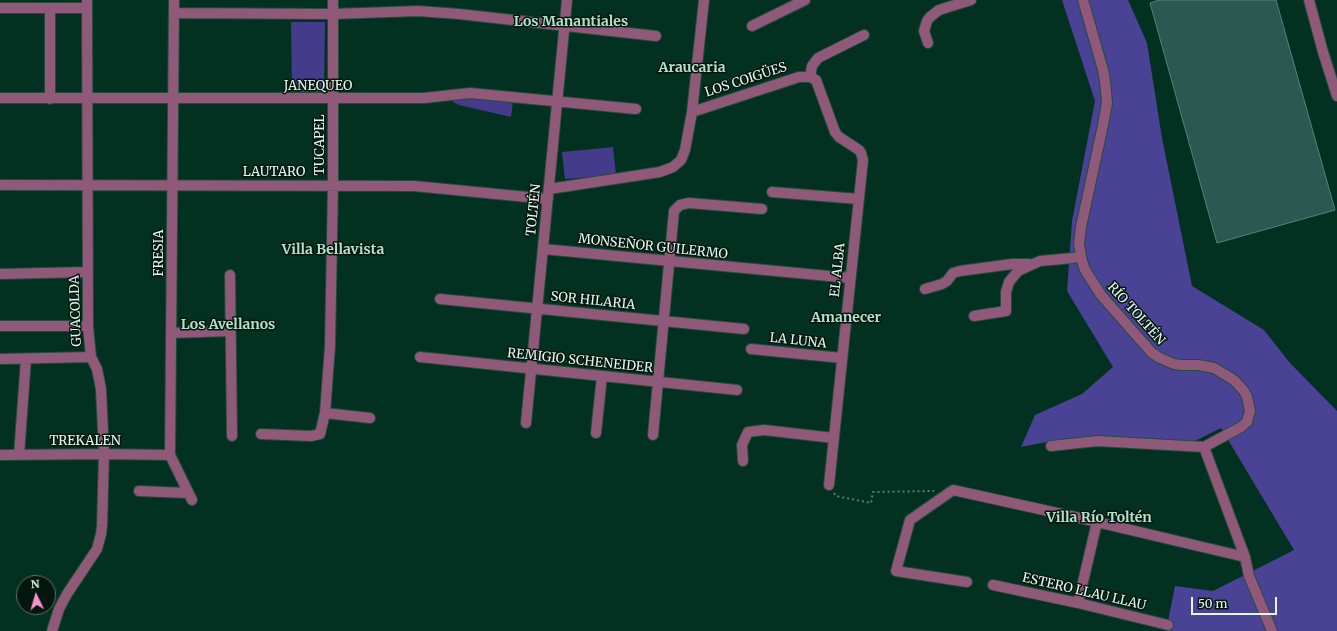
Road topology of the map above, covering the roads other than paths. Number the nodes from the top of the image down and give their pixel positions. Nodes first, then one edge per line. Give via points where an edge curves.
1 (174, 0) edge
2 (332, 0) edge
3 (568, 0) edge
4 (704, 0) edge
5 (805, 0) edge
6 (971, 0) edge
7 (1083, 0) edge
8 (1309, 0) edge
9 (87, 4) edge
10 (784, 5) edge
11 (0, 8) edge
12 (50, 8) junction
13 (174, 13) junction
14 (333, 14) junction
15 (565, 26) junction
16 (752, 26) dead end
17 (864, 35) dead end
18 (656, 36) dead end
19 (928, 43) dead end
20 (810, 77) junction
21 (1337, 96) edge
22 (0, 98) edge
23 (50, 99) junction
24 (87, 99) junction
25 (173, 99) junction
26 (333, 99) junction
27 (558, 101) junction
28 (636, 109) dead end
29 (692, 112) junction
30 (172, 185) junction
31 (333, 185) junction
32 (0, 186) edge
33 (88, 186) junction
34 (772, 192) dead end
35 (549, 194) junction
36 (859, 199) junction
37 (762, 209) dead end
38 (543, 249) junction
39 (1081, 256) junction
40 (669, 262) junction
41 (1033, 264) junction
42 (87, 272) junction
43 (0, 274) edge
44 (230, 276) dead end
45 (850, 278) junction
46 (925, 289) dead end
47 (440, 299) dead end
48 (538, 308) junction
49 (974, 316) dead end
50 (663, 321) junction
51 (0, 326) edge
52 (88, 326) junction
53 (744, 329) dead end
54 (230, 331) junction
55 (171, 333) junction
56 (751, 349) dead end
57 (91, 357) junction
58 (420, 357) dead end
59 (842, 358) junction
60 (0, 359) edge
61 (26, 359) junction
62 (532, 369) junction
63 (602, 376) junction
64 (658, 382) junction
65 (737, 390) dead end
66 (325, 413) junction
67 (370, 418) dead end
68 (526, 424) dead end
69 (596, 433) dead end
70 (262, 434) dead end
71 (653, 434) dead end
72 (232, 436) dead end
73 (834, 438) junction
74 (1051, 446) dead end
75 (1204, 447) junction
76 (104, 454) junction
77 (0, 455) edge
78 (19, 455) junction
79 (170, 455) junction
80 (743, 461) dead end
81 (829, 486) dead end
82 (139, 491) dead end
83 (1097, 522) junction
84 (1245, 557) junction
85 (967, 582) dead end
86 (993, 585) dead end
87 (1078, 603) junction
88 (1168, 625) dead end
89 (52, 631) edge
90 (1272, 631) edge

1 - 13 street, FRESIA
2 - 14 street, TUCAPEL
3 - 15 street, TOLTÉN
4 - 29 street
5 - 10 street
6 - 19 street via 940,10 930,17 924,31
7 - 39 street, RÍO TOLTÉN via 1103,70 1106,103 1080,227
8 - 21 street
9 - 12 street
9 - 24 street, GUACOLDA
10 - 16 street
11 - 12 street
12 - 23 street
13 - 14 street
13 - 25 street, FRESIA
14 - 15 street via 418,11
14 - 26 street, TUCAPEL
15 - 18 street
15 - 27 street, TOLTÉN
17 - 20 street via 818,58 812,66
20 - 29 street, LOS COIGÜES via 799,77
20 - 36 street, EL ALBA via 816,80 835,132 861,153 863,160
22 - 23 street, JANEQUEO
23 - 24 street, JANEQUEO
24 - 25 street, JANEQUEO
24 - 33 street, GUACOLDA
25 - 26 street, JANEQUEO
25 - 30 street, FRESIA
26 - 27 street, JANEQUEO via 424,98 470,93
26 - 31 street, TUCAPEL
27 - 28 street, JANEQUEO
27 - 35 street, TOLTÉN
29 - 35 street, LAUTARO via 685,150 681,160 673,167 660,172
30 - 31 street, LAUTARO
30 - 33 street, LAUTARO
30 - 55 street, FRESIA
31 - 35 street, LAUTARO via 414,186
31 - 66 street, TUCAPEL via 330,346
32 - 33 street, LAUTARO
33 - 42 street, GUACOLDA
34 - 36 street
35 - 38 street, TOLTÉN
36 - 45 street, EL ALBA
37 - 40 street via 689,203 680,205 674,211
38 - 40 street, MONSEÑOR GUILERMO
38 - 48 street, TOLTÉN
39 - 41 street
39 - 75 street, RÍO TOLTÉN via 1084,270 1101,295 1152,353 1174,364 1198,364 1214,368 1228,375 1244,391 1250,410 1247,422
40 - 45 street, MONSEÑOR GUILERMO
40 - 50 street
41 - 46 street via 1012,264 960,271 953,273 942,284
41 - 49 street via 1018,271 1009,282 1006,311
42 - 43 street
42 - 52 street, GUACOLDA
44 - 54 street
45 - 59 street, EL ALBA
47 - 48 street, SOR HILARIA
48 - 50 street, SOR HILARIA
48 - 62 street, TOLTÉN
50 - 53 street, SOR HILARIA
50 - 64 street
51 - 52 street
52 - 57 street, GUACOLDA
54 - 55 street
54 - 72 street
55 - 79 street, FRESIA
56 - 59 street, LA LUNA
57 - 61 street
57 - 76 street, GUACOLDA via 100,379
58 - 62 street, REMIGIO SCHENEIDER
59 - 73 street, EL ALBA
60 - 61 street
61 - 78 street
62 - 63 street, REMIGIO SCHENEIDER
62 - 68 street, TOLTÉN
63 - 64 street, REMIGIO SCHENEIDER
63 - 69 street
64 - 65 street, REMIGIO SCHENEIDER
64 - 71 street
66 - 67 street
66 - 70 street, TUCAPEL via 320,434
73 - 80 street via 764,430 748,432 742,445
73 - 81 street, EL ALBA
74 - 75 street via 1096,441
75 - 84 street
76 - 78 street, TREKALEN
76 - 79 street, TREKALEN
76 - 89 street, GUACOLDA via 102,526 99,542 94,556 59,609
77 - 78 street, TREKALEN
79 - 82 street, FRESIA via 190,496
83 - 84 street
83 - 85 street via 953,490 910,520 896,571
83 - 87 street
84 - 90 street via 1249,576
86 - 87 street, ESTERO LLAU LLAU
87 - 88 street, ESTERO LLAU LLAU

